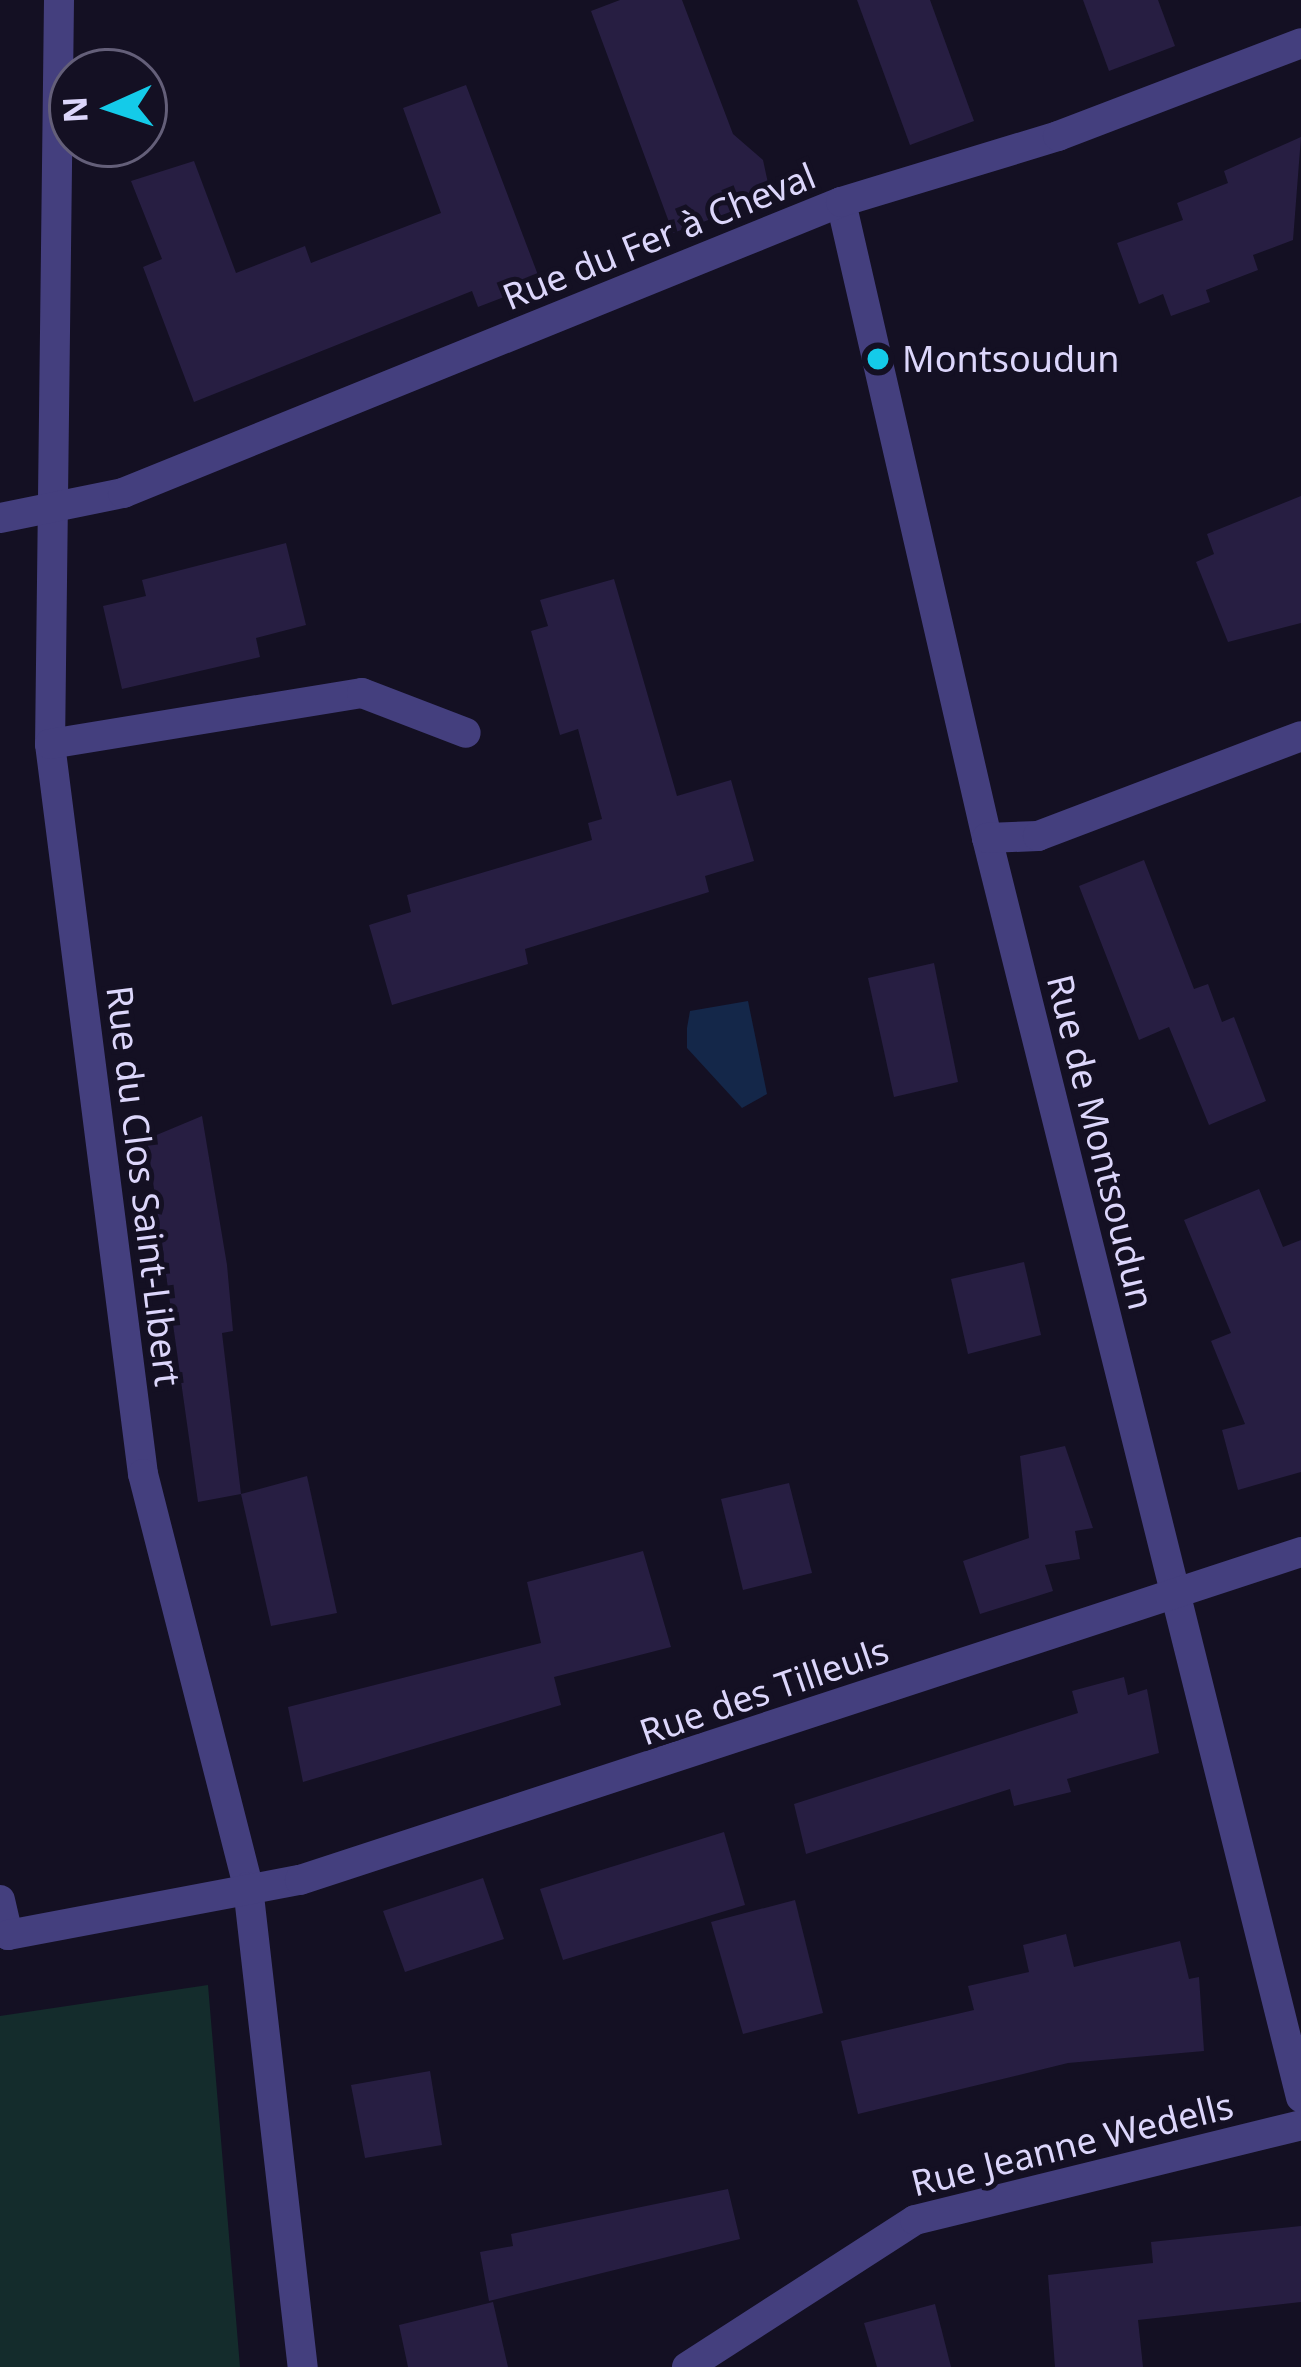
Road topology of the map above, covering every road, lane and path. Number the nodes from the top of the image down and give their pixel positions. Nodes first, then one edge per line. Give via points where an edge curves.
1 (59, 0) edge
2 (1301, 43) edge
3 (842, 202) junction
4 (51, 512) junction
5 (0, 518) edge
6 (466, 733) dead end
7 (1301, 736) edge
8 (50, 744) junction
9 (987, 838) junction
10 (1301, 1552) edge
11 (1171, 1592) junction
12 (248, 1887) junction
13 (0, 1900) edge
14 (1301, 2097) edge
15 (1301, 2126) edge
16 (303, 2367) edge
17 (687, 2367) edge

1 - 4 street, Rue du Clos Saint-Libert via 62,338
2 - 3 street, Rue du Fer à Cheval via 1058,136
3 - 4 street, Rue du Fer à Cheval via 280,435
3 - 9 street, Rue de Montsoudun
4 - 5 street, Rue du Fer à Cheval
4 - 8 street, Rue du Clos Saint-Libert
6 - 8 street via 362,693
7 - 9 street via 1038,836
8 - 12 street, Rue du Clos Saint-Libert via 143,1474
9 - 11 street, Rue de Montsoudun
10 - 11 street, Rue des Tilleuls
11 - 12 street, Rue des Tilleuls via 567,1799
11 - 14 street, Rue de Montsoudun
12 - 13 street, Rue des Tilleuls via 8,1935
12 - 16 street, Rue du Clos Saint-Libert
15 - 17 street, Rue Jeanne Wedells via 915,2220

